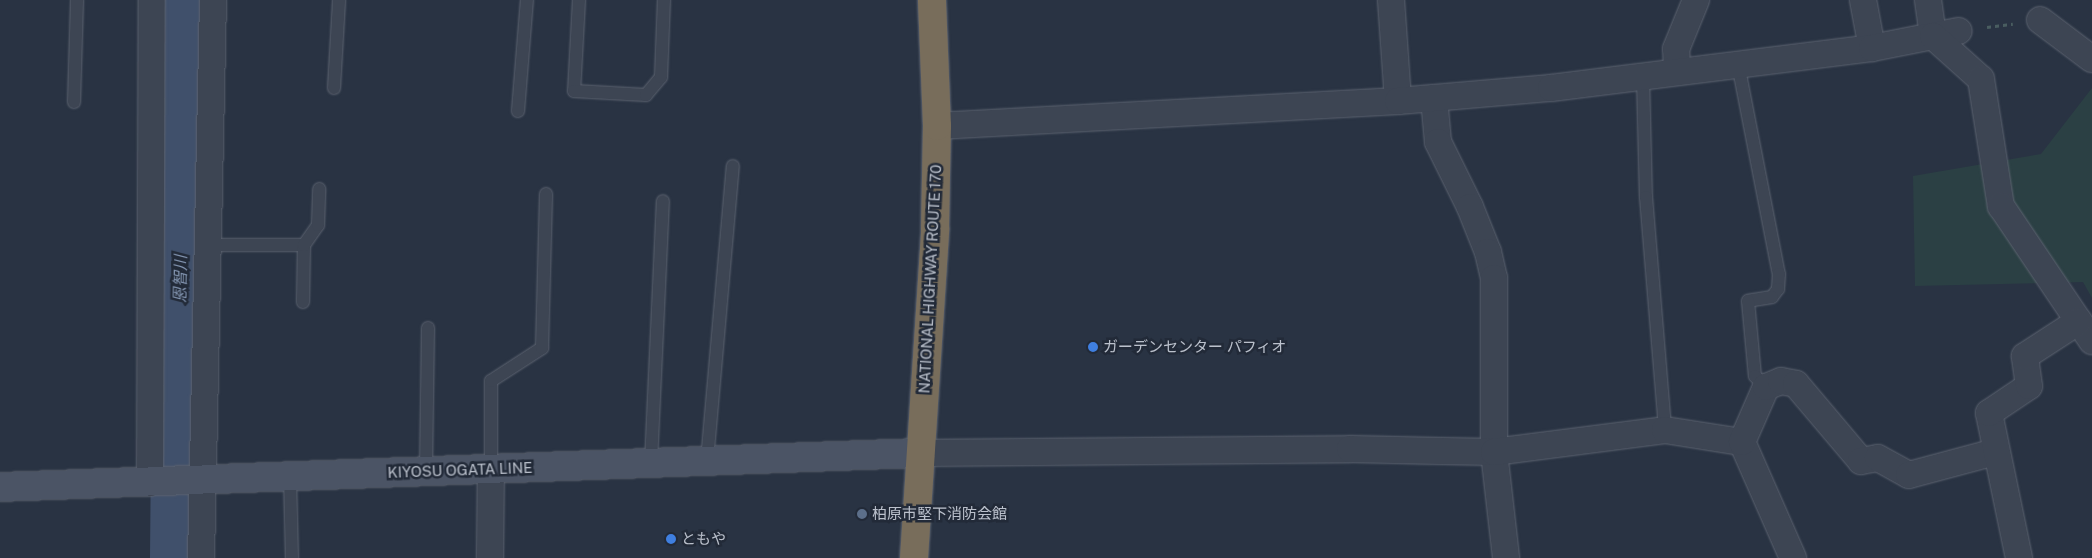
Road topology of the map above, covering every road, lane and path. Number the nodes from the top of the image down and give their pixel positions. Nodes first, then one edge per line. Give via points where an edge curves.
1 (78, 0) edge
2 (152, 0) edge
3 (213, 0) edge
4 (338, 0) edge
5 (528, 0) edge
6 (579, 0) edge
7 (664, 0) edge
8 (932, 0) edge
9 (1391, 0) edge
10 (1696, 0) edge
11 (1863, 0) edge
12 (1928, 0) edge
13 (2040, 20) joint
14 (1959, 31) joint
15 (1933, 36) junction
16 (1872, 48) junction
17 (2092, 60) edge
18 (1738, 64) junction
19 (1677, 72) junction
20 (1642, 77) junction
21 (334, 88) dead end
22 (1434, 98) junction
23 (74, 102) dead end
24 (1398, 102) junction
25 (518, 111) dead end
26 (938, 126) junction
27 (733, 166) dead end
28 (319, 189) dead end
29 (546, 194) dead end
30 (663, 201) dead end
31 (207, 245) junction
32 (304, 245) junction
33 (303, 302) dead end
34 (428, 328) dead end
35 (2085, 331) edge
36 (1766, 387) junction
37 (1665, 430) junction
38 (1742, 442) junction
39 (1494, 452) junction
40 (1995, 452) junction
41 (920, 453) junction
42 (707, 461) junction
43 (651, 463) junction
44 (491, 469) junction
45 (426, 471) junction
46 (290, 477) junction
47 (198, 480) junction
48 (152, 482) junction
49 (0, 487) edge
50 (202, 558) edge
51 (292, 558) edge
52 (490, 558) edge
53 (914, 558) edge
54 (1506, 558) edge
55 (1793, 558) edge
56 (2018, 558) edge

1 - 23 lane
2 - 48 street
3 - 31 street
4 - 21 lane
5 - 25 lane
6 - 7 lane via 574,91 646,95 661,77
8 - 26 highway, NATIONAL HIGHWAY ROUTE 170
9 - 24 street
10 - 19 street via 1676,49
11 - 16 street
12 - 15 street
13 - 14 path
13 - 17 street
14 - 15 street
15 - 16 street
15 - 35 street via 1981,78 2001,206
16 - 18 street
18 - 19 street
18 - 36 lane via 1779,274 1778,289 1772,297 1748,301 1755,376
19 - 20 street
20 - 22 street
20 - 37 lane via 1646,197
22 - 24 street
22 - 39 street via 1438,142 1470,207 1488,252 1494,278
24 - 26 street
26 - 41 highway, NATIONAL HIGHWAY ROUTE 170 via 935,230
27 - 42 lane
28 - 32 lane via 318,225
29 - 44 lane via 542,348 490,382
30 - 43 lane
31 - 32 lane
31 - 47 street
32 - 33 lane
34 - 45 lane
35 - 40 street via 2025,356 2029,386 1989,413
36 - 38 street
36 - 40 street via 1781,380 1796,384 1861,461 1878,458 1909,475
37 - 38 street
37 - 39 street
38 - 55 street
39 - 41 street via 1350,449
39 - 54 street
40 - 56 street
41 - 42 main road, KIYOSU OGATA LINE
41 - 53 highway, NATIONAL HIGHWAY ROUTE 170
42 - 43 main road, KIYOSU OGATA LINE
43 - 44 main road, KIYOSU OGATA LINE
44 - 45 main road, KIYOSU OGATA LINE
44 - 52 street
45 - 46 main road, KIYOSU OGATA LINE
46 - 47 main road, KIYOSU OGATA LINE
46 - 51 lane
47 - 48 main road, KIYOSU OGATA LINE
47 - 50 street
48 - 49 main road, KIYOSU OGATA LINE

